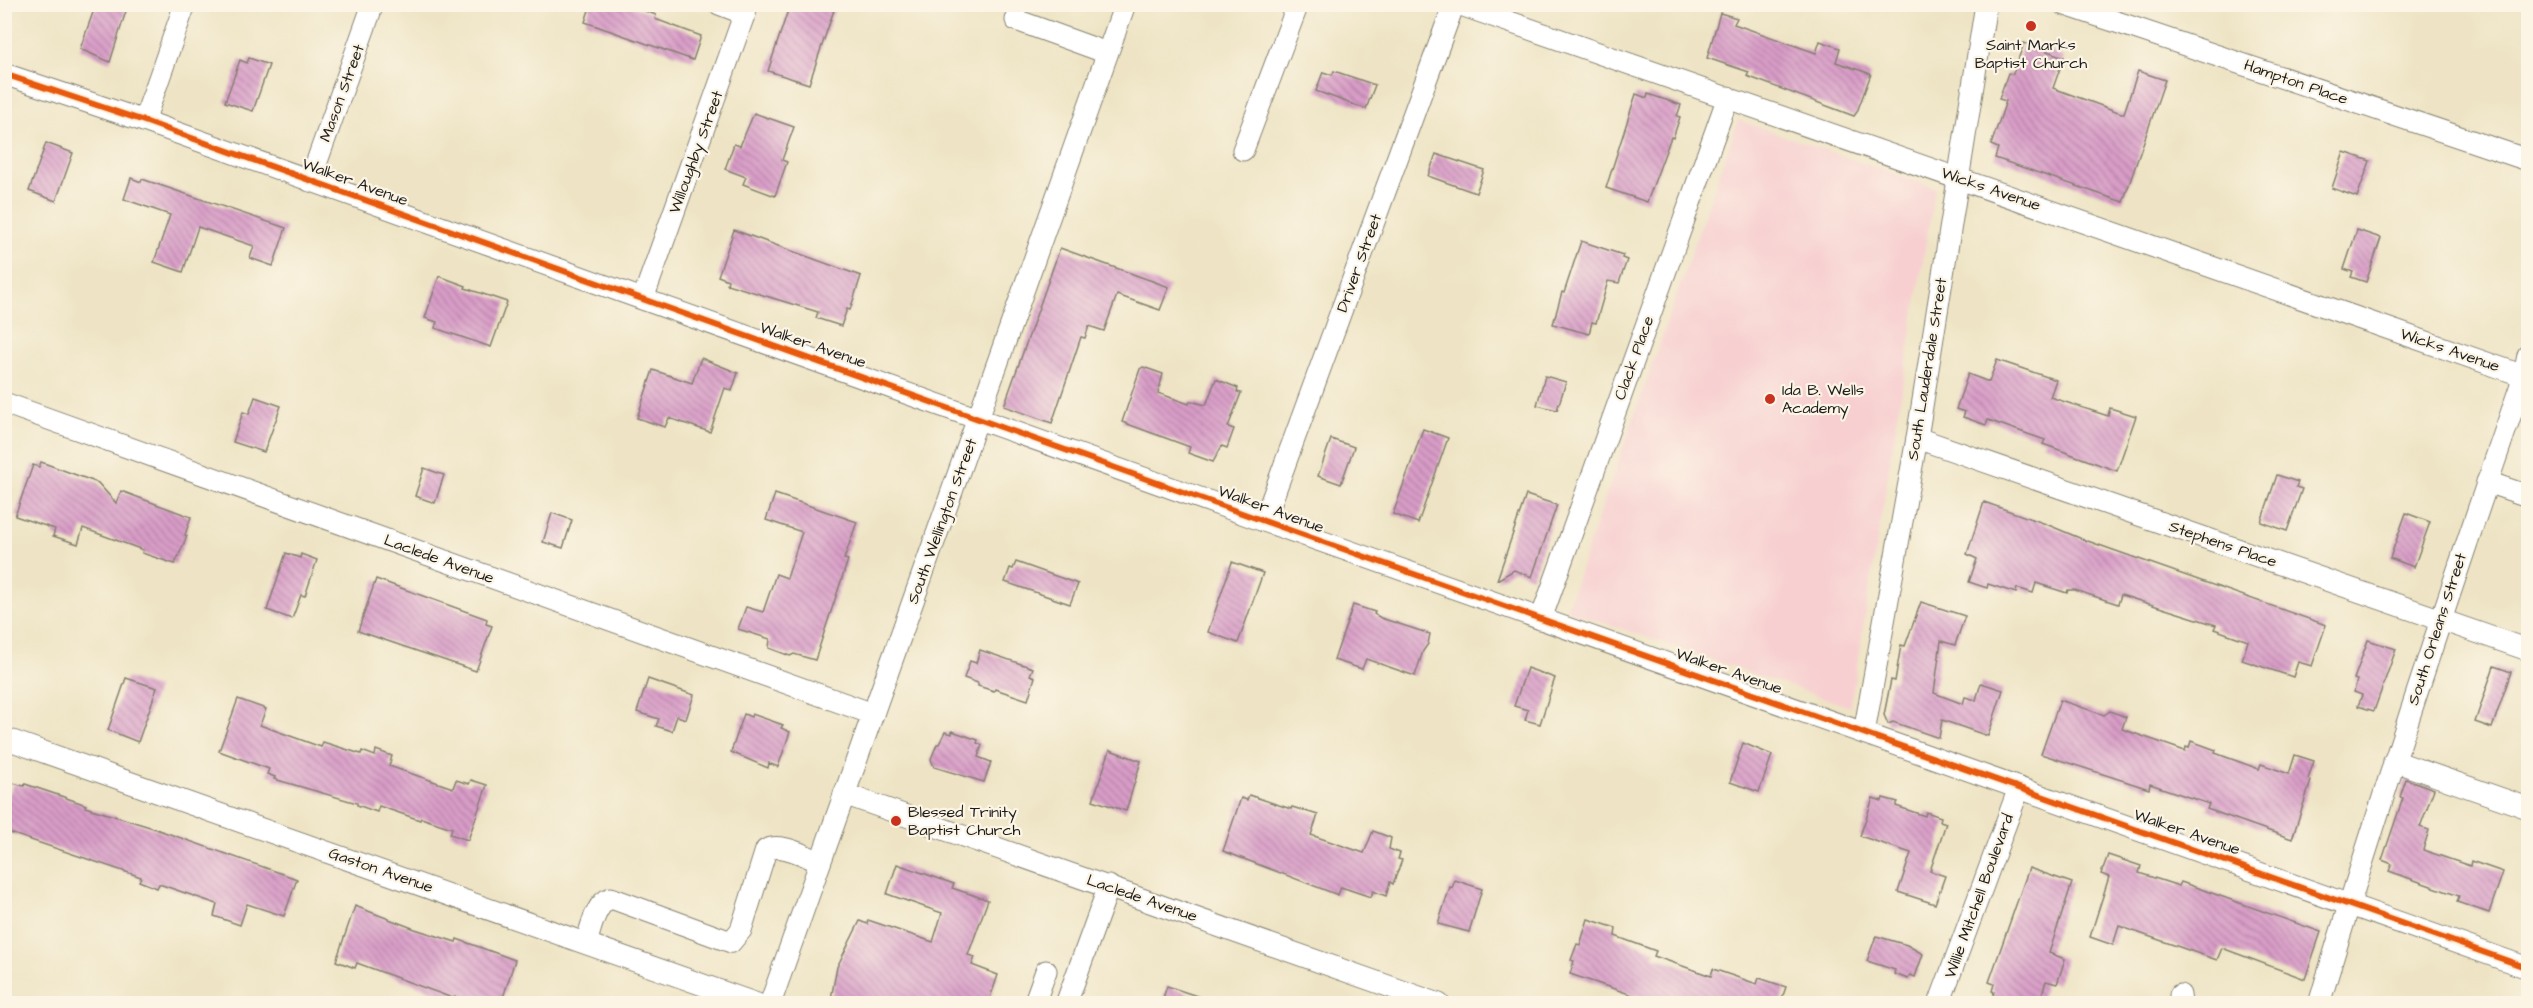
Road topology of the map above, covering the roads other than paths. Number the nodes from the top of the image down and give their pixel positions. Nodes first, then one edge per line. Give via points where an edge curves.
1 (185, 4) edge
2 (373, 4) edge
3 (719, 4) edge
4 (1125, 4) edge
5 (1298, 4) edge
6 (1456, 4) edge
7 (1986, 4) edge
8 (2063, 4) edge
9 (747, 9) edge
10 (1016, 20) dead end
11 (1107, 53) junction
12 (4, 74) edge
13 (1728, 97) junction
14 (144, 121) junction
15 (1243, 150) dead end
16 (2529, 160) edge
17 (1957, 177) junction
18 (310, 181) junction
19 (643, 299) junction
20 (2529, 355) edge
21 (2524, 376) junction
22 (4, 403) edge
23 (978, 418) junction
24 (1917, 438) junction
25 (2487, 482) junction
26 (2529, 496) edge
27 (1264, 521) junction
28 (1540, 619) junction
29 (2440, 619) junction
30 (2529, 650) edge
31 (873, 714) junction
32 (1864, 733) junction
33 (4, 738) edge
34 (2394, 761) junction
35 (2019, 788) junction
36 (844, 794) junction
37 (2529, 808) edge
38 (820, 862) junction
39 (1109, 886) junction
40 (2349, 903) junction
41 (586, 943) junction
42 (2529, 968) edge
43 (1046, 970) dead end
44 (757, 1004) edge
45 (770, 1004) edge
46 (1034, 1004) edge
47 (1066, 1004) edge
48 (1439, 1004) edge
49 (1939, 1004) edge
50 (2319, 1004) edge

1 - 14 street
2 - 18 street, Mason Street
3 - 9 street
4 - 11 street, South Wellington Street
5 - 15 street
6 - 13 street, Wicks Avenue
6 - 27 street, Driver Street
7 - 17 street, South Lauderdale Street
8 - 16 street, Hampton Place
9 - 19 street, Willoughby Street
10 - 11 street
11 - 23 street, South Wellington Street
12 - 14 street, Walker Avenue
13 - 17 street, Wicks Avenue
13 - 28 street, Clack Place
14 - 18 street, Walker Avenue
17 - 21 street, Wicks Avenue
17 - 24 street, South Lauderdale Street
18 - 19 street, Walker Avenue
19 - 23 street, Walker Avenue
20 - 21 street, South Orleans Street
21 - 25 street, South Orleans Street
22 - 31 street, Laclede Avenue
23 - 27 street, Walker Avenue
23 - 31 street, South Wellington Street
24 - 29 street, Stephens Place
24 - 32 street, South Lauderdale Street
25 - 26 street
25 - 29 street, South Orleans Street
27 - 28 street, Walker Avenue
28 - 32 street, Walker Avenue
29 - 30 street, Stephens Place
29 - 34 street, South Orleans Street
31 - 36 street, South Wellington Street
32 - 35 street, Walker Avenue
33 - 41 street, Gaston Avenue
34 - 37 street
34 - 40 street, South Orleans Street
35 - 40 street, Walker Avenue
35 - 49 street, Willie Mitchell Boulevard
36 - 38 street, South Wellington Street
36 - 39 street, Laclede Avenue
38 - 41 street via 781,848 766,850 741,930 731,942 611,898 600,905
38 - 45 street, South Wellington Street
39 - 47 street
39 - 48 street, Laclede Avenue
40 - 42 street, Walker Avenue
40 - 50 street, South Orleans Street
41 - 44 street, Gaston Avenue
43 - 46 street

